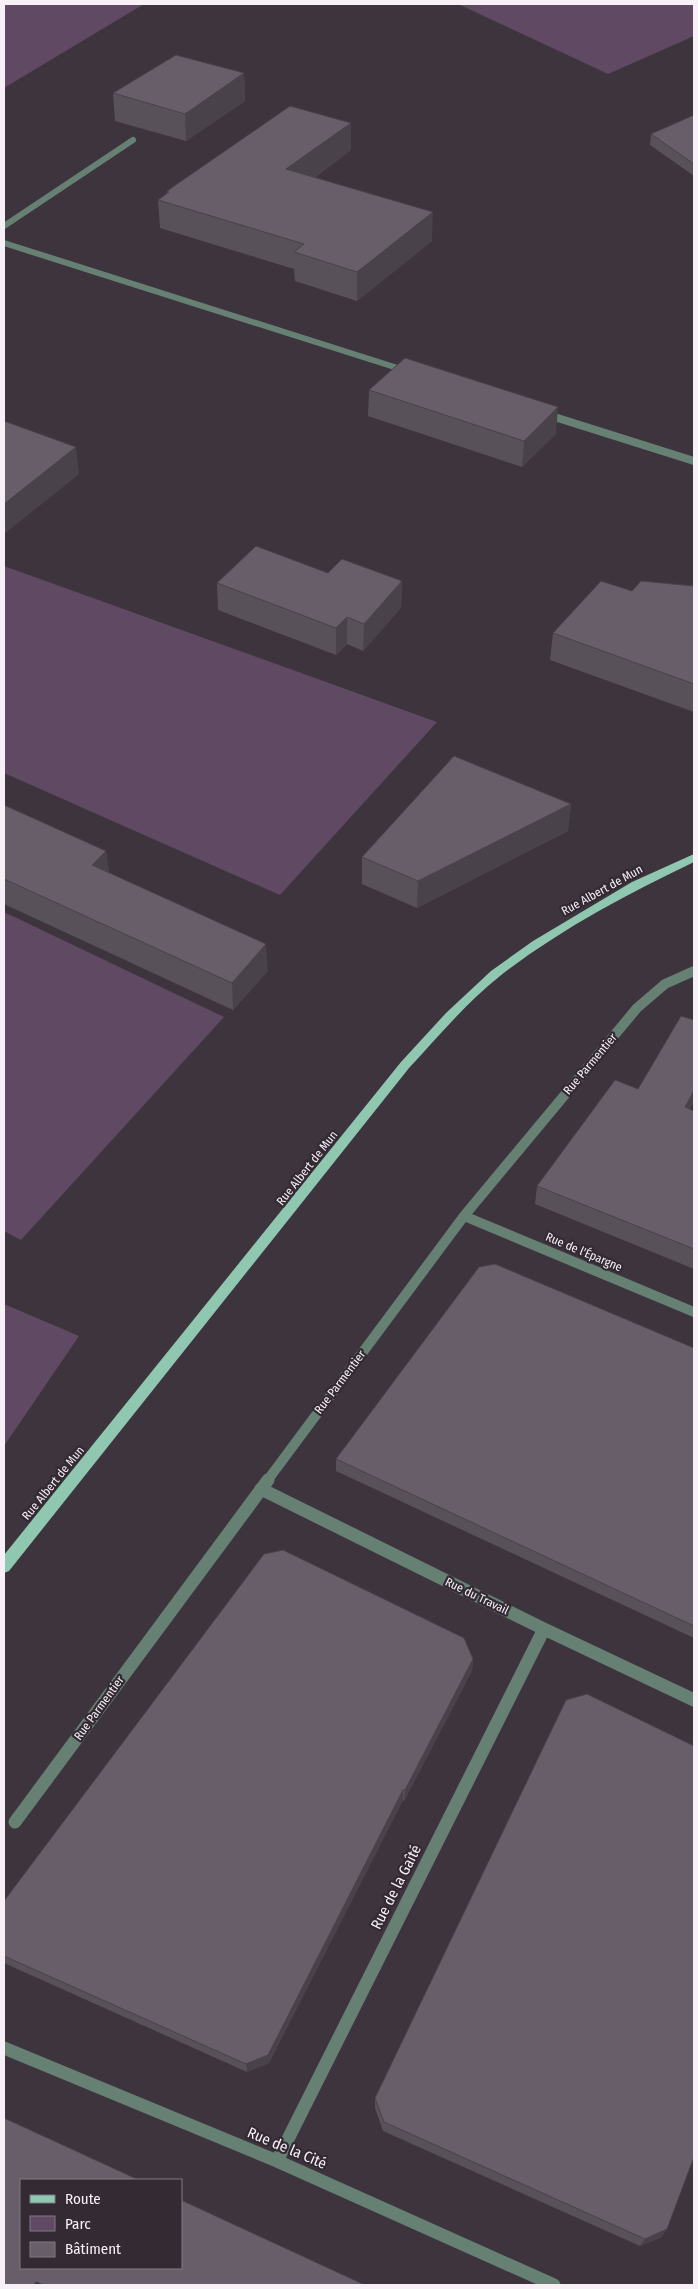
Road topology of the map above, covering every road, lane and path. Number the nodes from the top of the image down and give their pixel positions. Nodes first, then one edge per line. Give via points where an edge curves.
1 (133, 140) dead end
2 (4, 226) edge
3 (4, 243) edge
4 (410, 372) edge
5 (534, 410) edge
6 (694, 461) edge
7 (694, 858) edge
8 (694, 971) edge
9 (464, 1216) junction
10 (694, 1312) edge
11 (261, 1489) junction
12 (4, 1566) edge
13 (544, 1629) junction
14 (694, 1700) edge
15 (15, 1822) dead end
16 (4, 2048) edge
17 (277, 2161) junction
18 (554, 2285) edge

1 - 2 street
3 - 4 street
5 - 6 street
7 - 12 main road, Rue Albert de Mun via 636,885 537,944 495,974 450,1016 405,1065
8 - 9 street, Rue Parmentier via 665,984 636,1008
9 - 10 street, Rue de l'Épargne
9 - 11 street, Rue Parmentier
11 - 13 street, Rue du Travail
11 - 15 street, Rue Parmentier
13 - 14 street, Rue du Travail
13 - 17 street, Rue de la Gaîté
16 - 17 street, Rue de la Cité
17 - 18 street, Rue de la Cité

